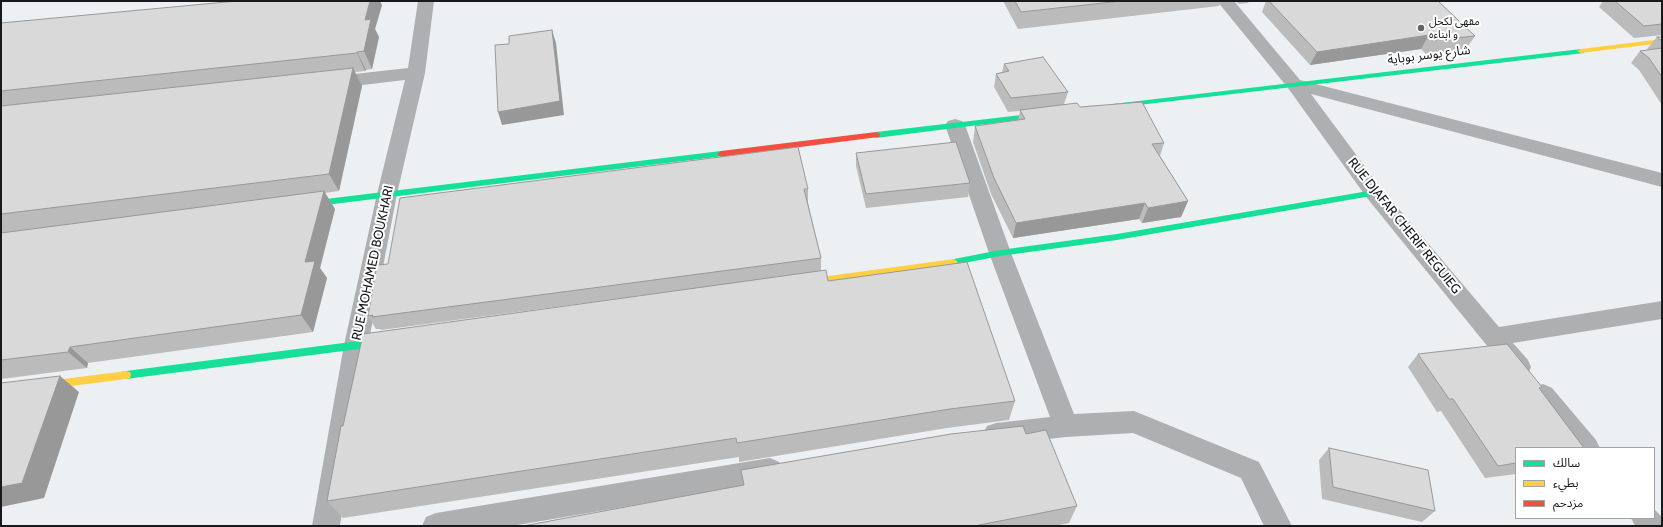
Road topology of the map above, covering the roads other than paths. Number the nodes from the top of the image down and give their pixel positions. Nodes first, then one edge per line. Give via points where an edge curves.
1 (426, 1) edge
2 (1225, 1) edge
3 (1662, 41) edge
4 (416, 73) junction
5 (314, 84) edge
6 (1294, 84) junction
7 (1105, 107) edge
8 (1057, 113) edge
9 (955, 125) junction
10 (1662, 180) edge
11 (1374, 193) junction
12 (387, 194) junction
13 (292, 206) edge
14 (1000, 253) junction
15 (789, 286) edge
16 (1662, 310) edge
17 (1494, 337) junction
18 (403, 339) edge
19 (356, 345) junction
20 (1, 391) edge
21 (1066, 426) junction
22 (969, 437) edge
23 (1586, 447) edge
24 (790, 466) edge
25 (326, 526) edge
26 (436, 526) edge
27 (1278, 526) edge

1 - 4 street, RUE MOHAMED BOUKHARI
2 - 6 street, RUE DJAFAR CHERIF REGUIEG
3 - 6 street, شارع يوسر بوباية
4 - 5 street
4 - 12 street, RUE MOHAMED BOUKHARI
6 - 7 street, شارع يوسر بوباية
6 - 10 street
6 - 11 street, RUE DJAFAR CHERIF REGUIEG
8 - 9 street
9 - 12 street
9 - 14 street
11 - 14 street via 1117,237
11 - 17 street, RUE DJAFAR CHERIF REGUIEG
12 - 13 street
12 - 19 street, RUE MOHAMED BOUKHARI
14 - 15 street via 931,266
14 - 21 street
16 - 17 street
17 - 23 street, RUE DJAFAR CHERIF REGUIEG
18 - 19 street
19 - 20 street
19 - 25 street, RUE MOHAMED BOUKHARI
21 - 22 street
21 - 27 street via 1134,422 1250,470
24 - 26 street

